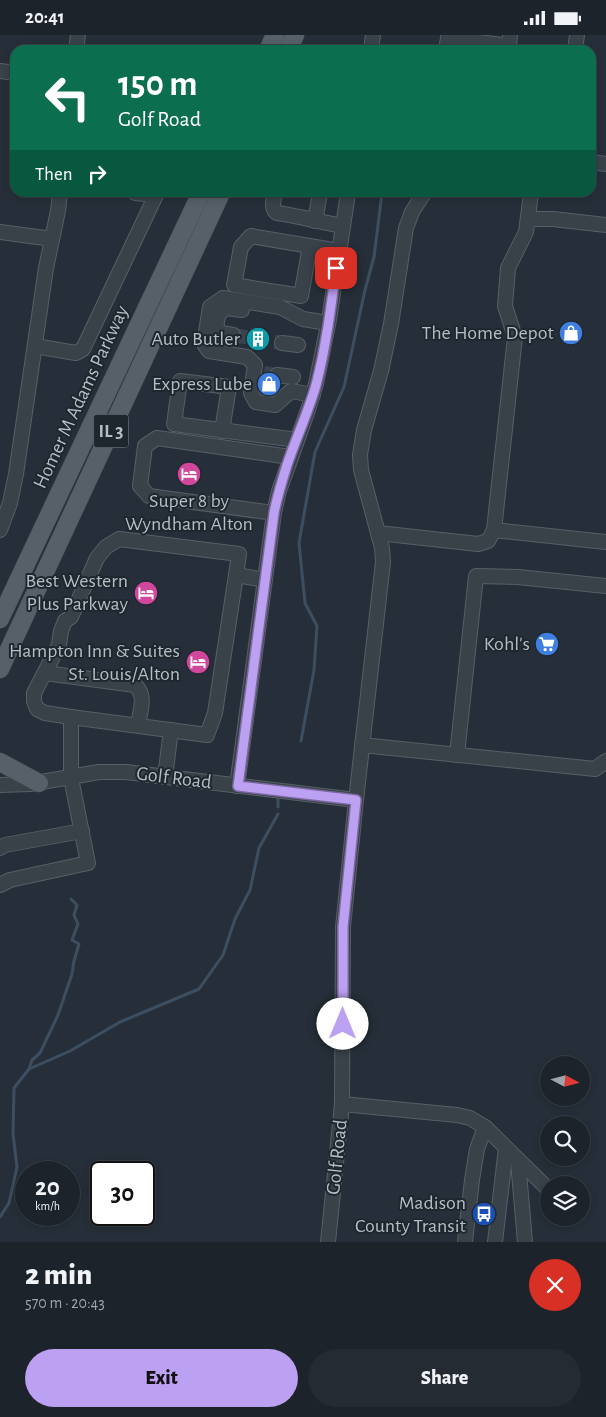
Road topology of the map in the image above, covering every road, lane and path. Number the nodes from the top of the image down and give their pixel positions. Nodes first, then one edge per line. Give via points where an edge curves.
1 (447, 45) edge
2 (501, 45) edge
3 (60, 197) edge
4 (155, 197) edge
5 (199, 197) edge
6 (220, 197) edge
7 (269, 197) edge
8 (274, 197) edge
9 (319, 197) edge
10 (347, 197) edge
11 (421, 197) edge
12 (531, 197) edge
13 (528, 219) junction
14 (315, 221) junction
15 (606, 225) edge
16 (343, 226) junction
17 (0, 232) edge
18 (52, 239) junction
19 (310, 246) junction
20 (339, 251) junction
21 (303, 319) junction
22 (328, 323) junction
23 (233, 335) tunnel mouth
24 (282, 343) tunnel mouth
25 (298, 345) dead end
26 (34, 346) junction
27 (265, 373) junction
28 (293, 377) dead end
29 (313, 395) junction
30 (222, 431) junction
31 (297, 440) junction
32 (290, 457) junction
33 (274, 513) junction
34 (0, 530) edge
35 (494, 531) junction
36 (378, 533) junction
37 (606, 542) edge
38 (236, 575) junction
39 (265, 580) junction
40 (606, 586) edge
41 (0, 619) edge
42 (0, 669) edge
43 (45, 673) junction
44 (71, 717) junction
45 (138, 725) junction
46 (171, 730) junction
47 (362, 745) junction
48 (457, 755) junction
49 (606, 761) edge
50 (0, 763) edge
51 (165, 777) junction
52 (70, 778) junction
53 (39, 783) junction
54 (0, 785) edge
55 (238, 786) junction
56 (356, 800) junction
57 (82, 831) junction
58 (0, 849) edge
59 (0, 885) edge
60 (342, 1104) junction
61 (485, 1127) junction
62 (506, 1148) junction
63 (518, 1161) junction
64 (540, 1182) edge
65 (328, 1242) edge
66 (465, 1242) edge
67 (495, 1242) edge
68 (525, 1242) edge

1 - 2 street via 448,38
3 - 18 street
4 - 26 street via 83,349 76,353
5 - 41 main road, Homer M Adams Parkway / IL 3
6 - 42 main road, Homer M Adams Parkway / IL 3
7 - 14 street via 267,208 272,217 307,223
8 - 14 street via 273,207 277,213
9 - 14 street
10 - 16 street
11 - 36 street via 406,228 391,324 360,455
12 - 13 street
13 - 15 street
13 - 35 street via 526,232 508,268 505,306 514,337
14 - 16 street
16 - 20 street
17 - 18 street
18 - 26 street
19 - 19 street via 251,236 241,247 234,285 301,297
19 - 20 street
20 - 22 street
21 - 22 street
21 - 23 street via 226,308 219,313 216,326 222,333
21 - 27 street via 280,307 223,298 210,307 204,343 209,351 247,357
22 - 29 street
24 - 25 street
26 - 34 street via 16,474
27 - 28 street
27 - 29 street via 251,393 256,402 275,405 291,391
29 - 31 street
30 - 30 street via 174,424 180,381 228,387
30 - 31 street
31 - 32 street
32 - 33 street
32 - 33 street via 157,438 145,446 140,486 149,496
33 - 39 street
35 - 36 street via 488,541 478,544
35 - 37 street
36 - 47 street via 383,562
38 - 39 street
38 - 43 street via 239,554 119,539 96,558 72,617 65,621
38 - 46 street via 215,713 207,735
39 - 55 street
40 - 48 street via 476,576
43 - 44 street via 34,693 37,709
43 - 45 street via 135,685 142,696
44 - 45 street
44 - 52 street
45 - 46 street
46 - 51 street
47 - 48 street
47 - 56 street
48 - 49 street via 595,769
50 - 53 main road
51 - 52 street, Golf Road via 99,772
51 - 55 street, Golf Road
52 - 53 street, Golf Road
52 - 57 street
53 - 54 street, Golf Road
55 - 56 street, Golf Road
56 - 60 street, Golf Road via 343,927
57 - 58 street via 5,845
57 - 59 street via 88,863
60 - 61 street via 457,1115
60 - 65 street, Golf Road
61 - 62 street
61 - 66 street via 477,1149
62 - 63 street
62 - 67 street
63 - 64 street
63 - 68 street

